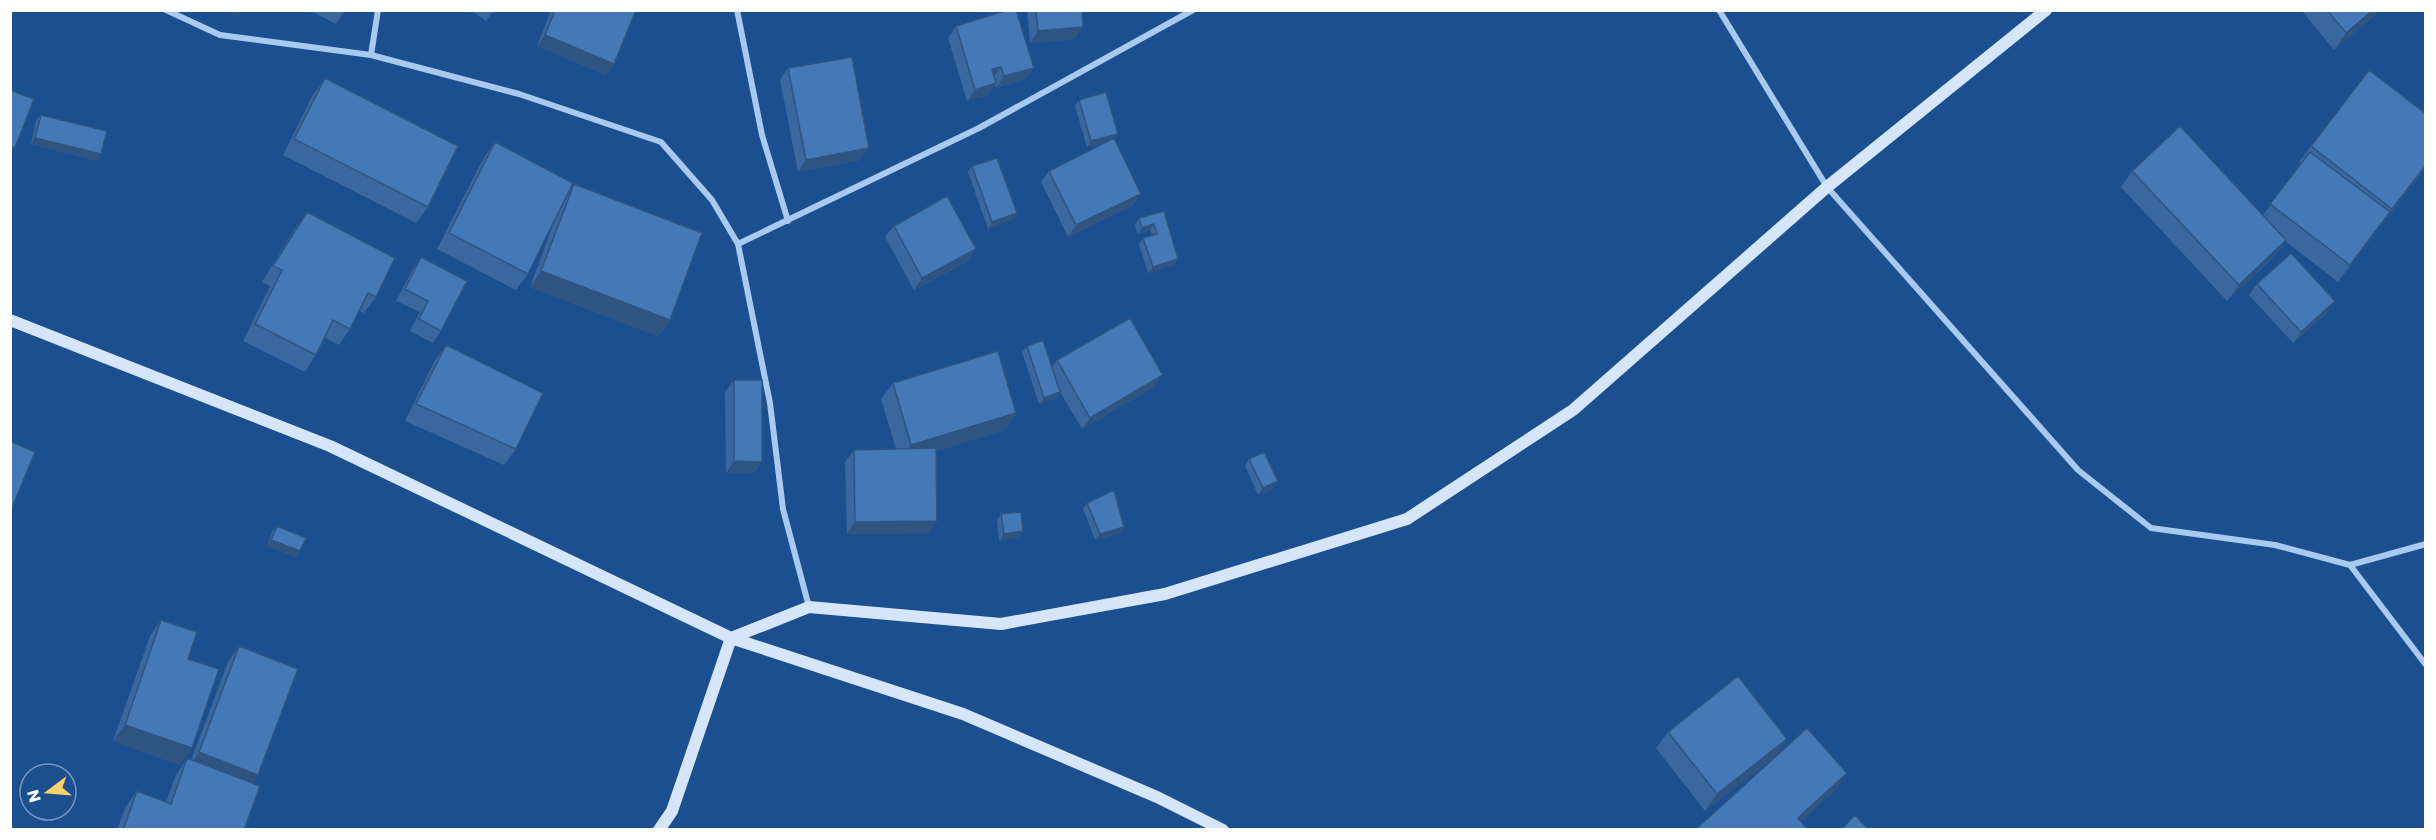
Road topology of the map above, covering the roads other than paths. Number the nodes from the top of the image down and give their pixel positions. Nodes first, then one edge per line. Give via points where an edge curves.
1 (166, 10) edge
2 (378, 10) edge
3 (737, 10) edge
4 (1193, 10) edge
5 (1719, 10) edge
6 (2046, 10) edge
7 (371, 55) junction
8 (1827, 187) junction
9 (788, 221) junction
10 (738, 244) junction
11 (10, 320) edge
12 (2426, 544) edge
13 (2350, 565) junction
14 (809, 607) junction
15 (731, 638) junction
16 (2426, 665) edge
17 (659, 830) edge
18 (1222, 830) edge

1 - 7 street via 219,35
2 - 7 street
3 - 9 street via 762,135
4 - 9 street via 979,128
5 - 8 street
6 - 8 street
7 - 10 street via 519,94 661,142 712,200
8 - 13 street via 2078,470 2151,528 2274,545
8 - 14 street via 1573,410 1407,519 1165,594 1001,624
9 - 10 street
10 - 14 street via 770,404 783,509
11 - 15 street via 330,446
12 - 13 street
13 - 16 street
14 - 15 street
15 - 17 street via 672,811
15 - 18 street via 963,714 1157,797

